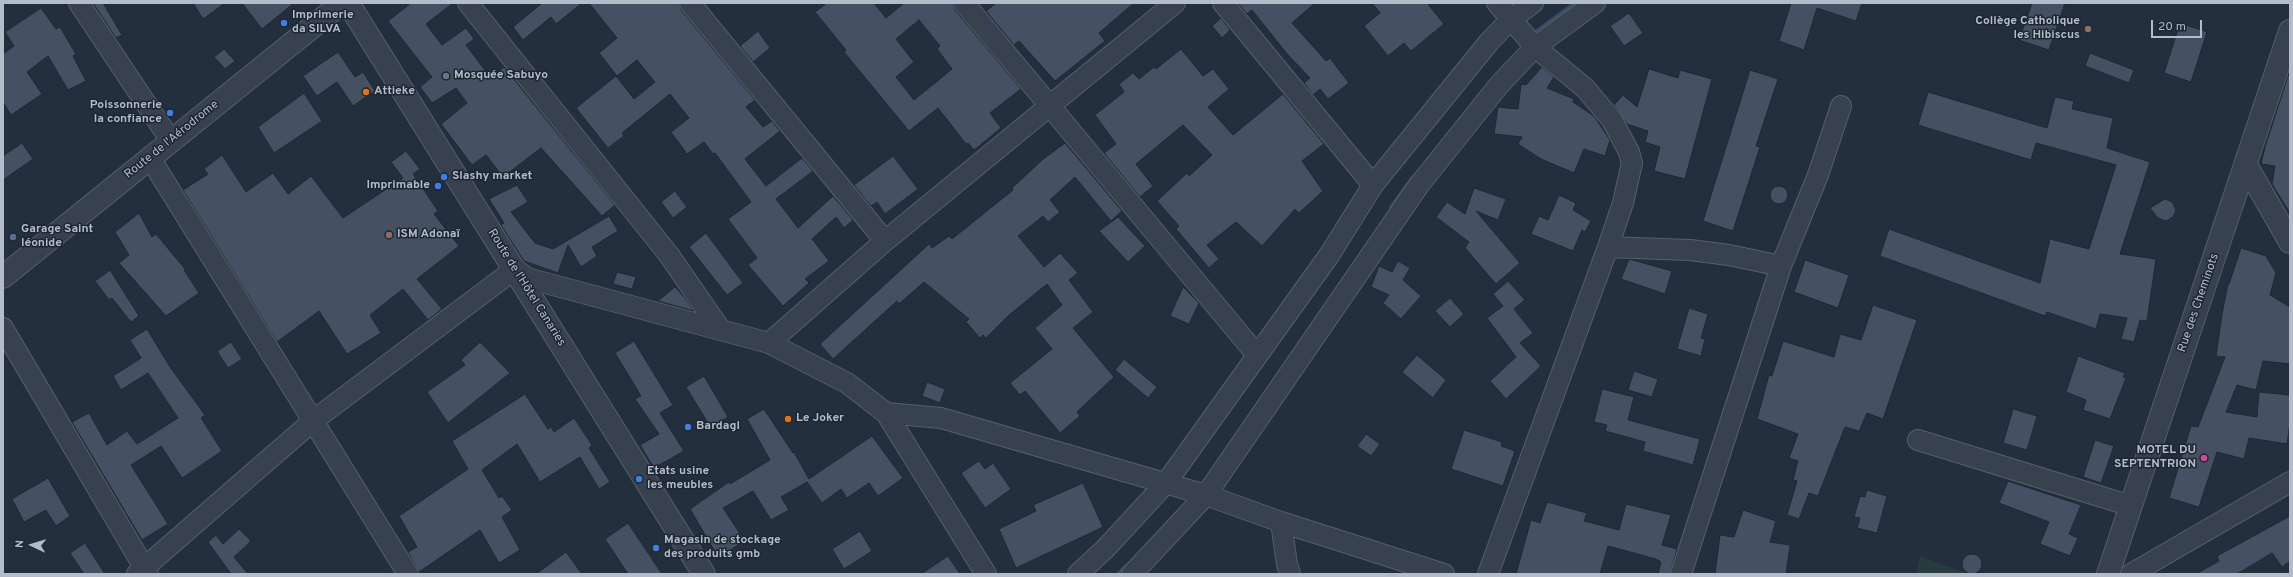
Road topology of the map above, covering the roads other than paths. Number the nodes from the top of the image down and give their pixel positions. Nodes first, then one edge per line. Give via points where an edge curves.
1 (78, 3) edge
2 (342, 3) edge
3 (348, 3) edge
4 (468, 3) edge
5 (690, 3) edge
6 (964, 3) edge
7 (1175, 3) edge
8 (1223, 3) edge
9 (1496, 3) edge
10 (1533, 3) edge
11 (1595, 3) edge
12 (1510, 20) junction
13 (2290, 31) edge
14 (1535, 46) junction
15 (1051, 106) junction
16 (1841, 106) dead end
17 (171, 141) junction
18 (150, 158) junction
19 (2246, 165) junction
20 (1373, 185) junction
21 (885, 241) junction
22 (2290, 242) edge
23 (1608, 247) junction
24 (1782, 266) junction
25 (514, 269) junction
26 (3, 277) edge
27 (3, 328) edge
28 (720, 329) junction
29 (769, 343) junction
30 (1257, 355) junction
31 (886, 413) junction
32 (314, 420) junction
33 (1918, 440) dead end
34 (2290, 482) edge
35 (1166, 483) junction
36 (1206, 495) junction
37 (2131, 506) junction
38 (1282, 522) junction
39 (143, 572) edge
40 (408, 574) edge
41 (704, 574) edge
42 (986, 574) edge
43 (1078, 574) edge
44 (1132, 574) edge
45 (1290, 574) edge
46 (1444, 574) edge
47 (1488, 574) edge
48 (1680, 574) edge
49 (2108, 574) edge
50 (2132, 574) edge

1 - 17 street
2 - 17 street, Route de l'Aérodrome
3 - 25 street, Route de l'Hôtel Canaries
4 - 28 street via 669,255
5 - 21 street
6 - 15 street
7 - 15 street
8 - 20 street
9 - 12 street
10 - 12 street
11 - 14 street
12 - 14 street
12 - 20 street via 1489,42
13 - 19 street, Rue des Cheminots
14 - 23 street via 1585,88 1612,120 1629,152 1632,163
14 - 36 street via 1499,85 1418,185
15 - 21 street
15 - 30 street
16 - 24 street via 1818,175
17 - 18 street, Route de l'Aérodrome
18 - 26 street, Route de l'Aérodrome
18 - 32 street
19 - 22 street
19 - 37 street, Rue des Cheminots
20 - 30 street via 1330,254
21 - 29 street
23 - 24 street via 1729,254
23 - 47 street
24 - 48 street
25 - 28 street via 527,278
25 - 32 street
25 - 41 street, Route de l'Hôtel Canaries
27 - 39 street
28 - 29 street
29 - 31 street via 847,382
30 - 35 street
31 - 35 street via 941,418
31 - 42 street
32 - 39 street
32 - 40 street
33 - 37 street
34 - 50 street
35 - 36 street
35 - 43 street via 1105,549
36 - 38 street
36 - 44 street
37 - 49 street, Rue des Cheminots
38 - 45 street
38 - 46 street

